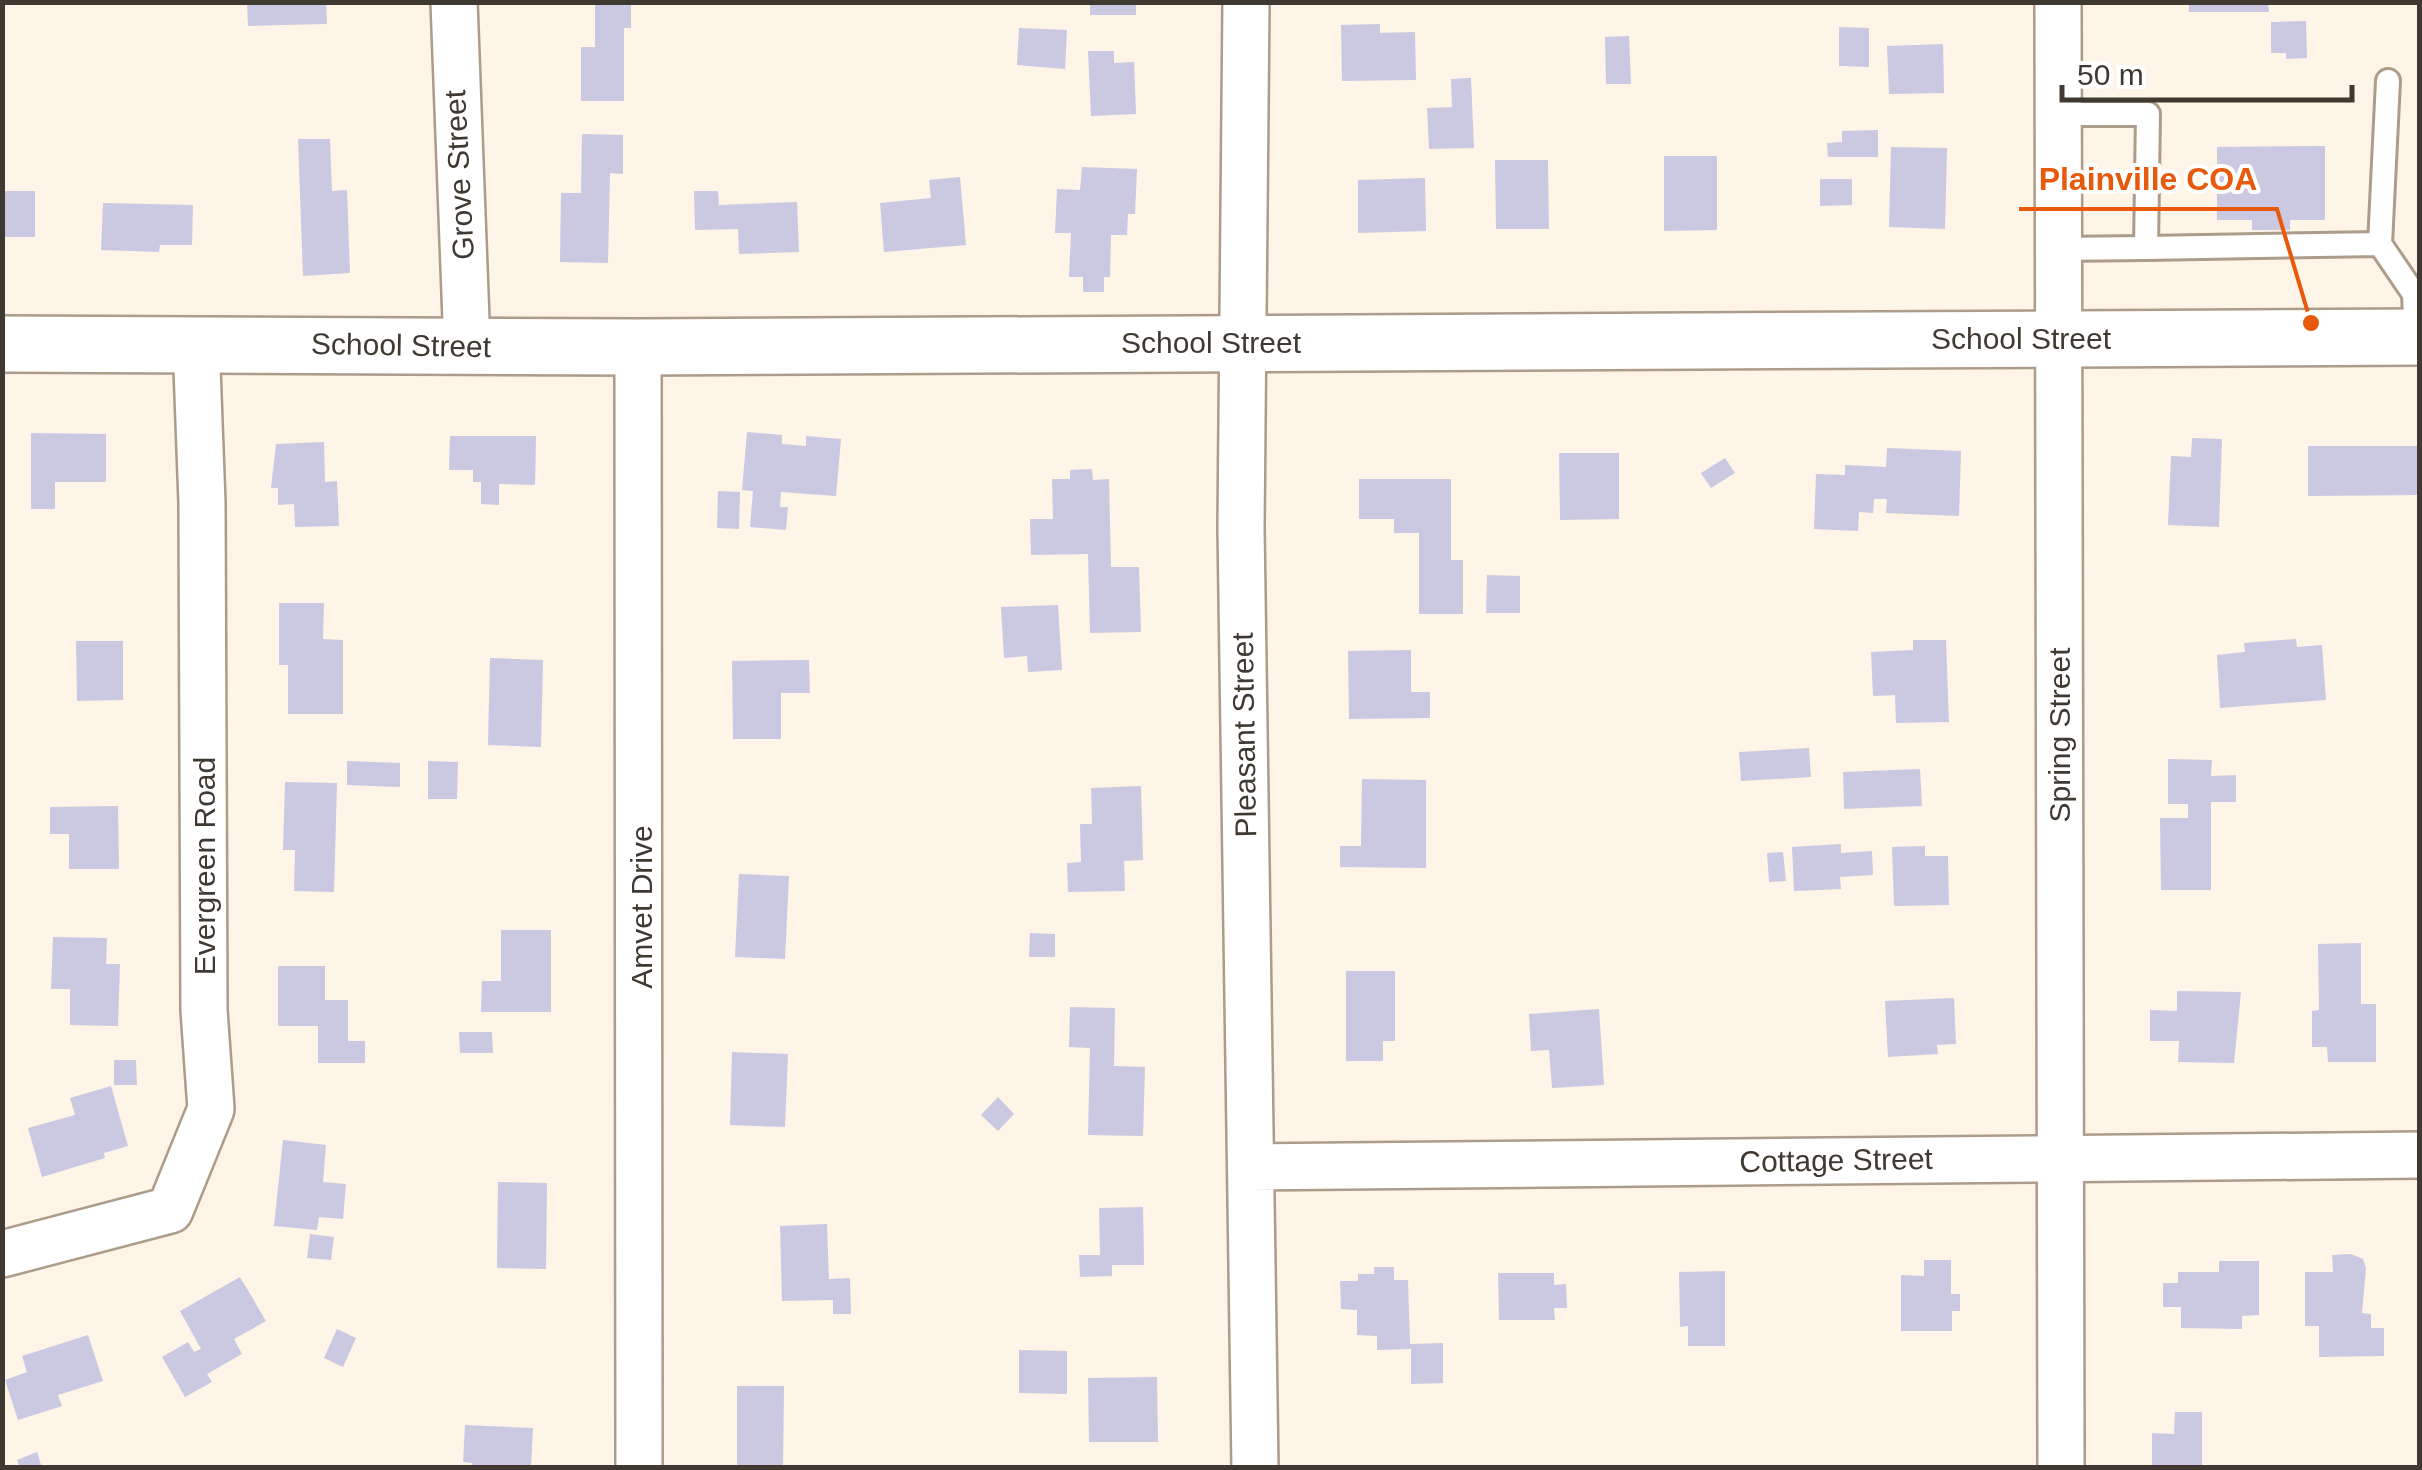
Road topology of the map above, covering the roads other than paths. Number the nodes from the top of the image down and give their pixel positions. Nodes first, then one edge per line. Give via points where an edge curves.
1 (454, 2) edge
2 (1246, 2) edge
3 (2058, 2) edge
4 (2388, 81) dead end
5 (2057, 114) junction
6 (2380, 244) junction
7 (2146, 248) junction
8 (2057, 250) junction
9 (2418, 337) edge
10 (2056, 338) junction
11 (196, 341) junction
12 (1244, 342) junction
13 (2, 344) edge
14 (638, 346) junction
15 (467, 347) junction
16 (2420, 1155) edge
17 (2061, 1157) junction
18 (1252, 1167) junction
19 (2, 1254) edge
20 (639, 1468) edge
21 (1255, 1468) edge
22 (2061, 1468) edge

1 - 15 street, Grove Street
2 - 12 street, Pleasant Street
3 - 5 street, Spring Street
4 - 6 lane
5 - 7 lane via 2148,114
5 - 8 street, Spring Street
6 - 7 lane
6 - 9 lane via 2414,294
7 - 8 lane
8 - 10 street, Spring Street
9 - 10 street, School Street
10 - 12 street, School Street
10 - 17 street, Spring Street
11 - 13 street, School Street
11 - 15 street, School Street
11 - 19 street, Evergreen Road via 204,1010 211,1109 170,1210
12 - 14 street, School Street
12 - 18 street, Pleasant Street
14 - 15 street, School Street
14 - 20 street, Amvet Drive
16 - 17 street, Cottage Street
17 - 18 street, Cottage Street
17 - 22 street, Spring Street
18 - 21 street, Pleasant Street

